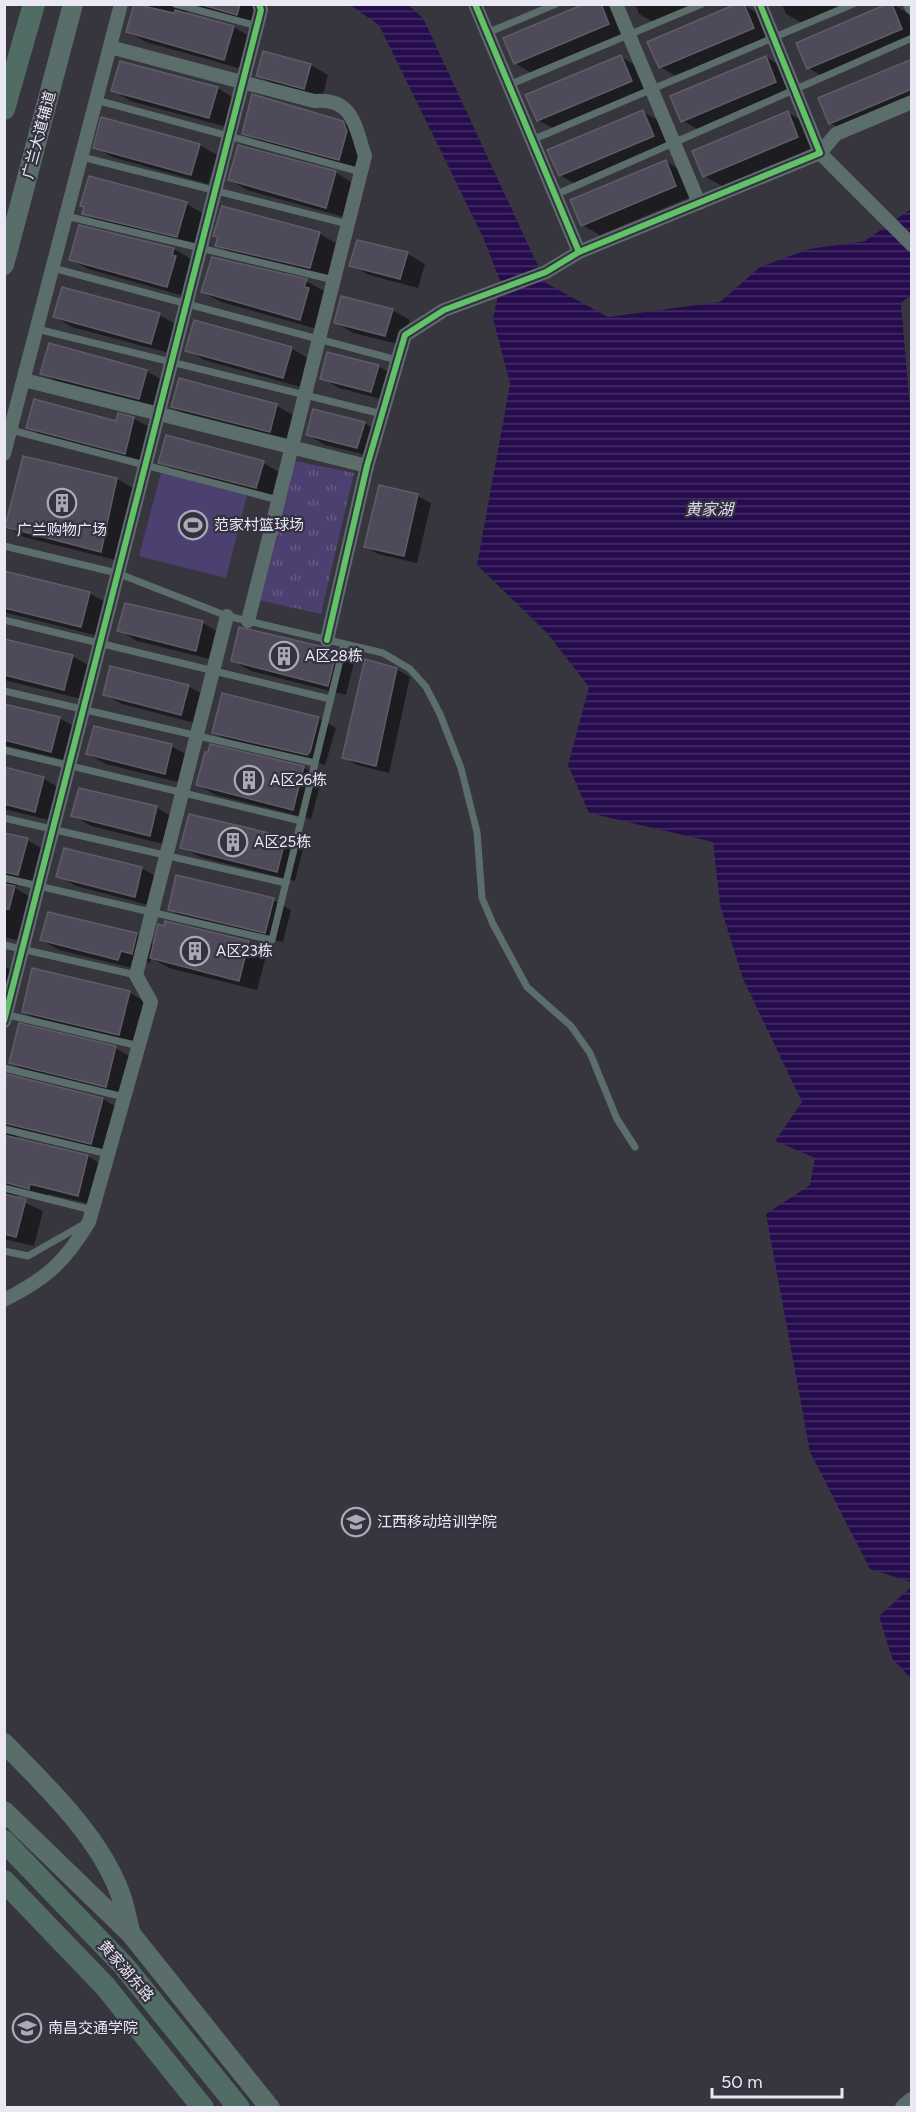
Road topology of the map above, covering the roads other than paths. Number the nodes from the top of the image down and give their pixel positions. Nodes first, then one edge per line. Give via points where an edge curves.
1 (34, 4) edge
2 (73, 4) edge
3 (121, 4) edge
4 (175, 4) edge
5 (259, 4) edge
6 (475, 4) edge
7 (556, 4) edge
8 (616, 4) edge
9 (702, 4) edge
10 (760, 4) edge
11 (853, 4) edge
12 (257, 27) junction
13 (487, 33) junction
14 (628, 35) junction
15 (773, 38) junction
16 (912, 38) edge
17 (110, 47) junction
18 (243, 82) junction
19 (509, 85) junction
20 (651, 89) junction
21 (794, 90) junction
22 (96, 100) junction
23 (912, 102) edge
24 (4, 109) edge
25 (229, 135) junction
26 (532, 140) junction
27 (673, 143) junction
28 (820, 153) junction
29 (82, 157) junction
30 (361, 172) junction
31 (215, 191) junction
32 (555, 195) junction
33 (699, 203) junction
34 (66, 216) junction
35 (348, 224) junction
36 (912, 246) edge
37 (200, 247) junction
38 (579, 252) junction
39 (4, 265) edge
40 (53, 268) junction
41 (334, 280) junction
42 (186, 304) junction
43 (37, 329) junction
44 (319, 339) junction
45 (398, 360) junction
46 (171, 361) junction
47 (24, 380) junction
48 (305, 394) junction
49 (158, 414) junction
50 (382, 414) junction
51 (11, 430) junction
52 (291, 449) junction
53 (4, 454) edge
54 (145, 465) junction
55 (367, 466) junction
56 (279, 500) junction
57 (4, 546) edge
58 (117, 573) junction
59 (227, 616) junction
60 (4, 620) edge
61 (248, 621) junction
62 (327, 640) junction
63 (100, 643) junction
64 (344, 644) junction
65 (213, 670) junction
66 (4, 691) edge
67 (330, 699) junction
68 (83, 709) junction
69 (197, 735) junction
70 (4, 750) edge
71 (315, 763) junction
72 (69, 766) junction
73 (182, 793) junction
74 (4, 818) edge
75 (301, 821) junction
76 (53, 829) junction
77 (166, 856) junction
78 (4, 878) edge
79 (286, 883) junction
80 (39, 886) junction
81 (152, 912) junction
82 (4, 945) edge
83 (22, 949) junction
84 (136, 975) junction
85 (5, 1017) edge
86 (139, 1046) junction
87 (4, 1068) edge
88 (124, 1097) junction
89 (4, 1129) edge
90 (635, 1147) dead end
91 (108, 1154) junction
92 (4, 1188) edge
93 (90, 1216) junction
94 (4, 1251) edge
95 (4, 1300) edge
96 (4, 1743) edge
97 (4, 1811) edge
98 (4, 1841) edge
99 (4, 1881) edge
100 (131, 1934) junction
101 (912, 2102) edge
102 (203, 2108) edge
103 (239, 2108) edge
104 (270, 2108) edge
105 (905, 2108) edge

1 - 24 main road
2 - 39 main road, 广兰大道辅道
3 - 17 street
4 - 12 lane
5 - 12 street
6 - 13 street
7 - 13 lane
8 - 14 street
9 - 14 lane
10 - 15 street
11 - 15 lane
12 - 18 street
13 - 19 street
14 - 19 lane
14 - 20 street
15 - 20 lane
15 - 21 street
16 - 21 lane
17 - 18 street
17 - 22 street
18 - 25 street
18 - 30 street via 314,101 337,102 350,113 365,156
19 - 26 street
20 - 26 lane
20 - 27 street
21 - 27 lane
21 - 28 street
22 - 25 lane
22 - 29 street
23 - 28 street via 836,134
25 - 30 lane
25 - 31 street
26 - 32 street
27 - 32 lane
27 - 33 street
28 - 33 street
28 - 36 street
29 - 31 lane
29 - 34 street
30 - 35 street
31 - 35 lane
31 - 37 street
32 - 38 street
33 - 38 street
34 - 37 lane
34 - 40 street
35 - 41 street
37 - 41 lane
37 - 42 street
38 - 45 street via 546,272 444,310 405,335
40 - 42 lane
40 - 43 street
41 - 44 street
42 - 44 lane
42 - 46 street
43 - 46 lane
43 - 47 street
44 - 45 lane
44 - 48 street
45 - 50 street
46 - 48 lane
46 - 49 street
47 - 49 street
47 - 51 street
48 - 50 lane
48 - 52 street
49 - 52 street
49 - 54 street
50 - 55 street
51 - 53 street
51 - 54 lane
52 - 55 street
52 - 56 street
54 - 56 lane
54 - 58 street
55 - 62 street
56 - 61 street
57 - 58 lane
58 - 59 lane
58 - 63 street
59 - 61 lane
59 - 65 street
60 - 63 lane
61 - 62 lane
62 - 64 lane
63 - 65 lane
63 - 68 street
64 - 67 lane
64 - 90 lane via 383,653 410,669 426,687 440,714 471,801 482,898 527,987 571,1026 590,1053 617,1119
65 - 67 lane
65 - 69 street
66 - 68 lane
67 - 71 lane
68 - 69 lane
68 - 72 street
69 - 71 lane
69 - 73 street
70 - 72 lane
71 - 75 lane
72 - 73 lane
72 - 76 street
73 - 75 lane
73 - 77 street
74 - 76 lane
75 - 79 lane
76 - 77 lane
76 - 80 street
77 - 79 lane
77 - 81 street
78 - 80 lane
79 - 81 lane via 272,940
80 - 81 lane
80 - 83 street
81 - 84 street
82 - 83 lane
83 - 84 lane
83 - 85 street
84 - 86 street via 151,1002
85 - 86 lane
86 - 88 street
87 - 88 lane
88 - 91 street
89 - 91 lane
91 - 93 street
92 - 93 lane
93 - 94 lane via 28,1256
93 - 95 street via 72,1250 36,1284
96 - 100 main road via 57,1797 93,1845 119,1892
97 - 100 main road
98 - 103 main road, 黄家湖东路 via 124,1966
99 - 102 main road, 黄家湖东路 via 105,1986
100 - 104 main road
101 - 105 main road

